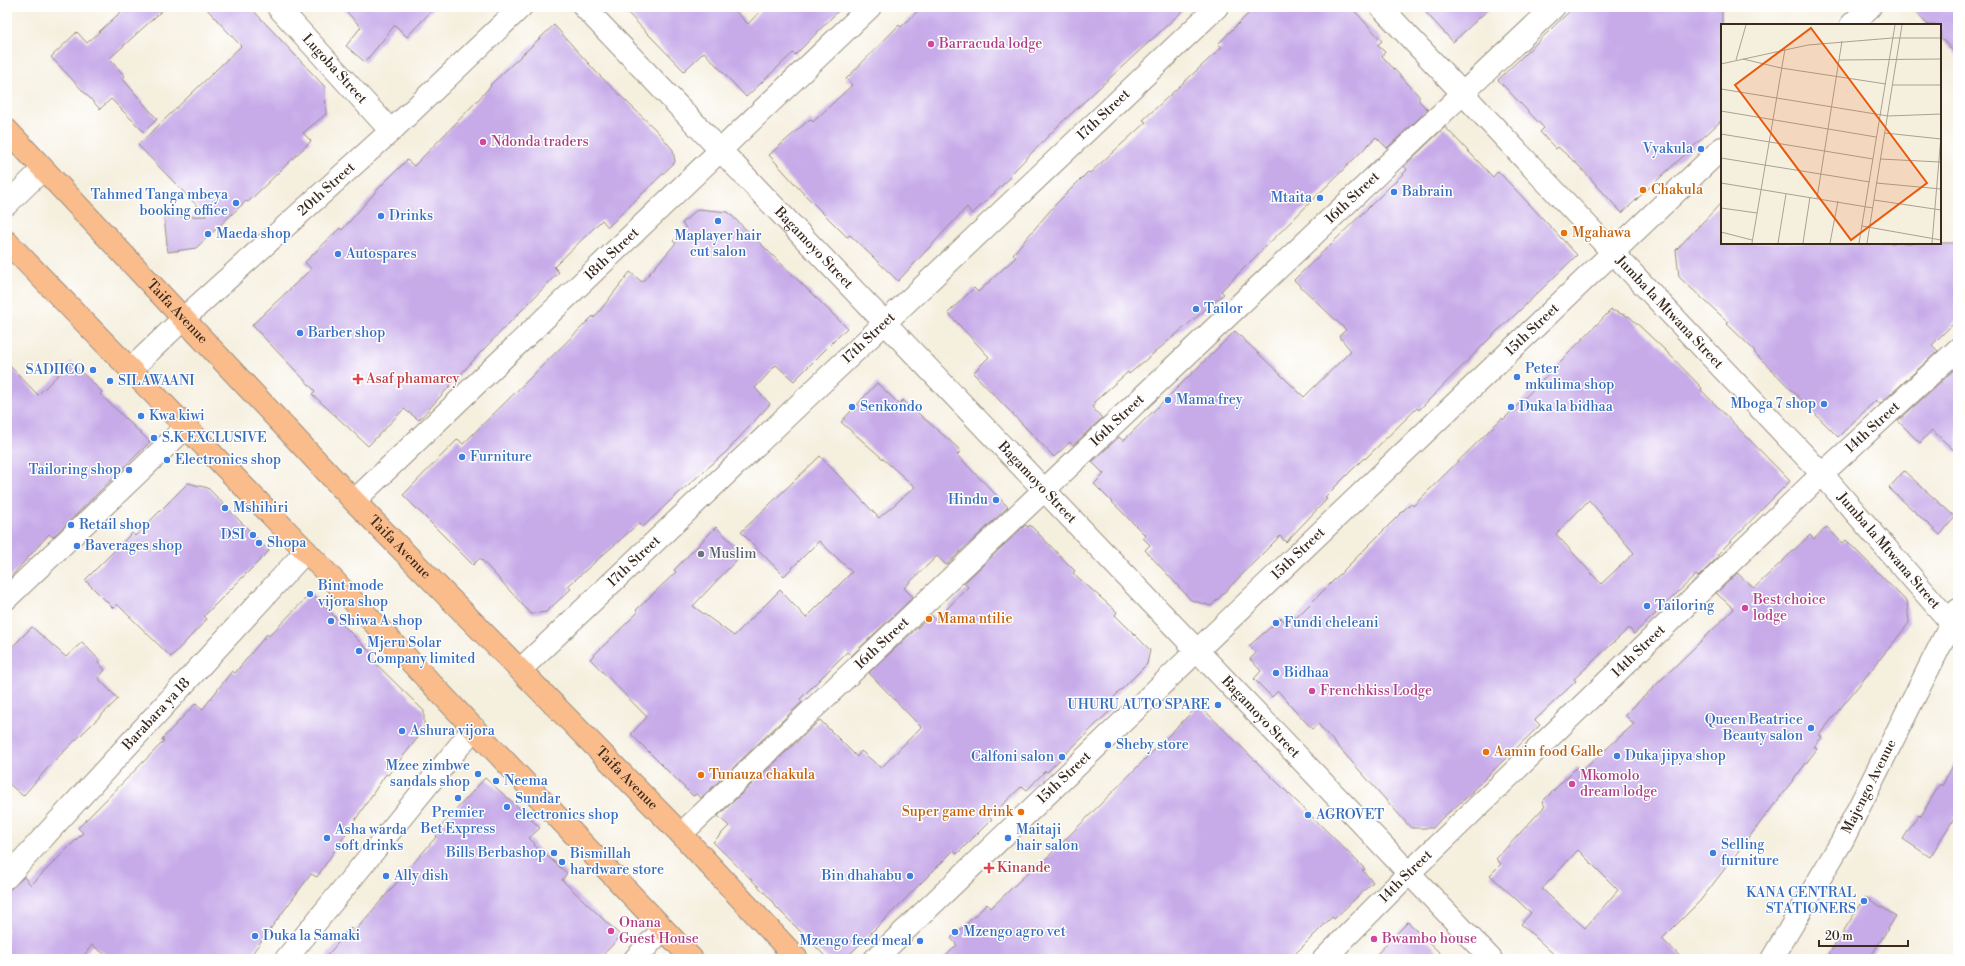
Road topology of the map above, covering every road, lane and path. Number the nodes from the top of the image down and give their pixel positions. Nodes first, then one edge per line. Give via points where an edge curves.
1 (278, 7) edge
2 (521, 7) edge
3 (584, 7) edge
4 (870, 7) edge
5 (1217, 7) edge
6 (1381, 7) edge
7 (1554, 7) edge
8 (1870, 7) edge
9 (1852, 24) edge
10 (1463, 94) junction
11 (7, 130) edge
12 (392, 131) junction
13 (1721, 149) edge
14 (720, 150) junction
15 (43, 169) junction
16 (7, 204) edge
17 (7, 242) edge
18 (1613, 252) junction
19 (183, 319) junction
20 (885, 323) junction
21 (1958, 349) edge
22 (130, 370) junction
23 (186, 427) junction
24 (1822, 474) junction
25 (1045, 490) junction
26 (354, 501) junction
27 (306, 551) junction
28 (7, 598) edge
29 (1955, 617) edge
30 (1196, 650) junction
31 (521, 669) junction
32 (474, 728) junction
33 (681, 834) junction
34 (1409, 873) junction
35 (7, 877) edge
36 (662, 929) junction
37 (286, 959) edge
38 (635, 959) edge
39 (692, 959) edge
40 (797, 959) edge
41 (875, 959) edge
42 (1324, 959) edge
43 (1491, 959) edge
44 (1772, 959) edge

1 - 12 street, Lugoba Street
2 - 12 street, 20th Street
3 - 14 street, Bagamoyo Street
4 - 14 street, 18th Street
5 - 20 street, 17th Street
6 - 10 street, Jumba la Mtwana Street
7 - 10 street, 16th Street
8 - 9 street
10 - 18 street, Jumba la Mtwana Street
10 - 25 street, 16th Street
11 - 15 main road, Taifa Avenue
12 - 19 street, 20th Street
13 - 18 street, 15th Street
14 - 20 street, Bagamoyo Street
14 - 26 street, 18th Street
15 - 16 street
15 - 19 main road, Taifa Avenue
17 - 22 main road
18 - 24 street, Jumba la Mtwana Street
18 - 30 street, 15th Street
19 - 22 street, 20th Street
19 - 26 main road, Taifa Avenue
20 - 25 street, Bagamoyo Street
20 - 31 street, 17th Street
21 - 24 street, 14th Street
22 - 23 main road
23 - 27 main road
23 - 28 street
24 - 29 street, Jumba la Mtwana Street
24 - 34 street, 14th Street
25 - 30 street, Bagamoyo Street
25 - 33 street, 16th Street
26 - 31 main road, Taifa Avenue
27 - 32 main road
27 - 35 street, Barabara ya 18
29 - 44 street, Majengo Avenue via 1842,841
30 - 34 street, Bagamoyo Street
30 - 41 street, 15th Street
31 - 33 main road, Taifa Avenue
32 - 36 main road
32 - 37 street
33 - 40 main road, Taifa Avenue
34 - 42 street, 14th Street
34 - 43 street, Bagamoyo Street
36 - 38 street
36 - 39 main road

